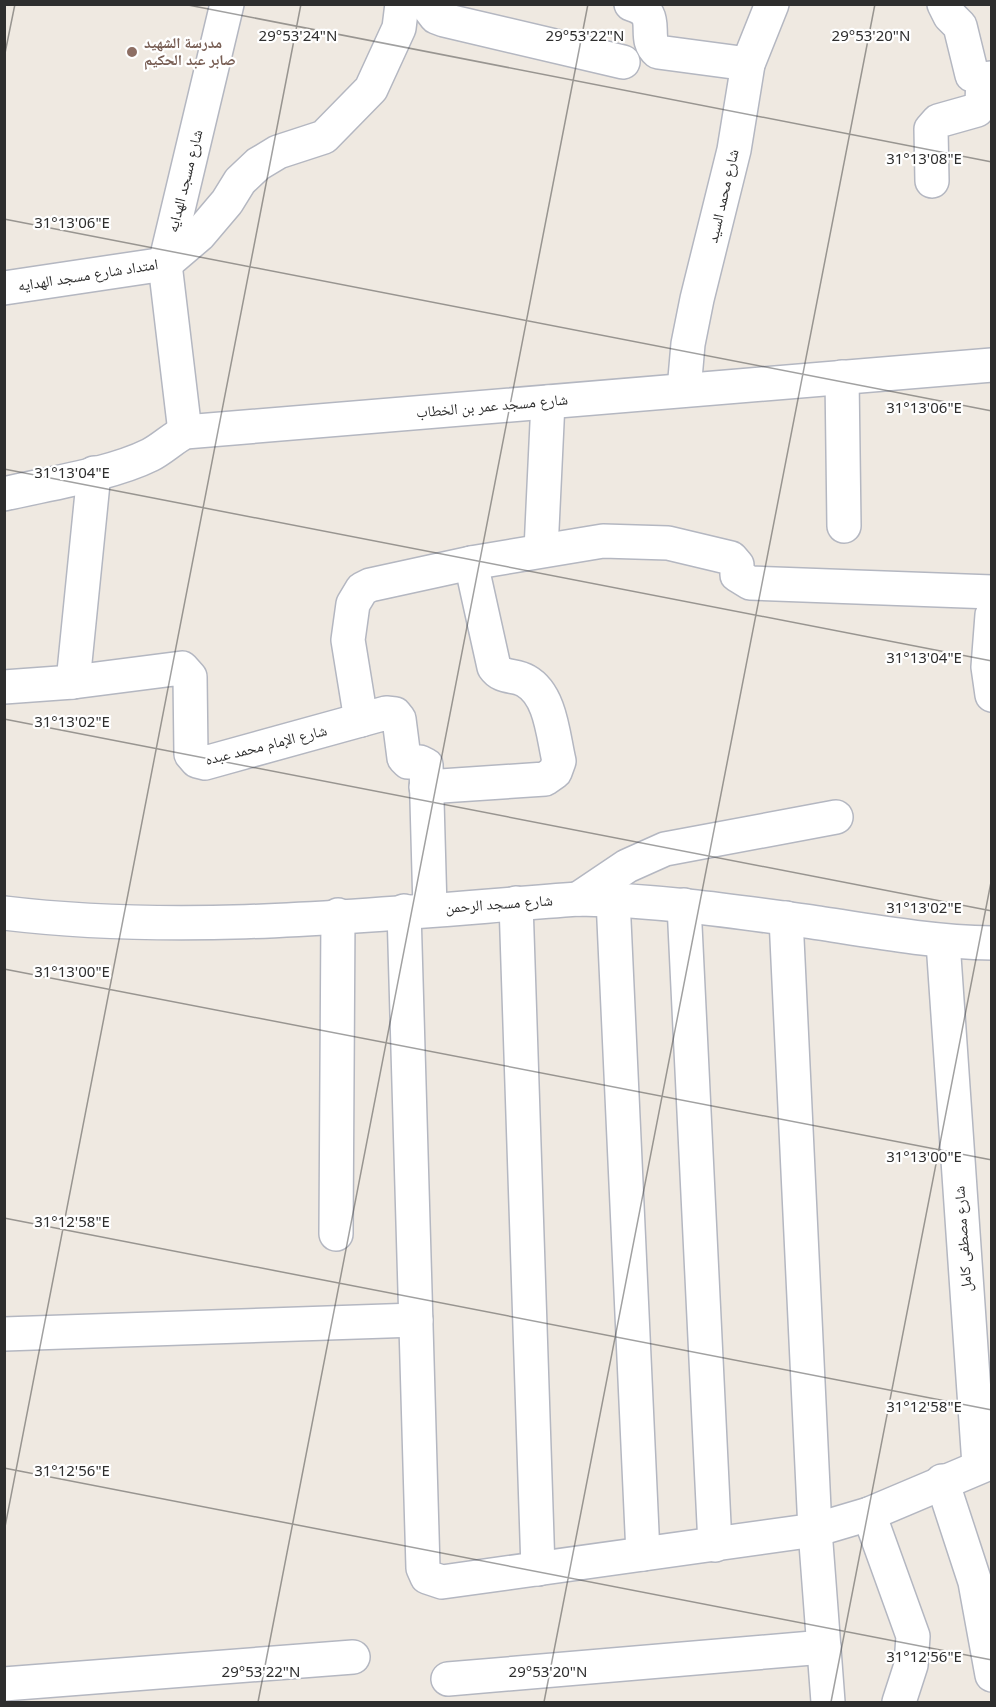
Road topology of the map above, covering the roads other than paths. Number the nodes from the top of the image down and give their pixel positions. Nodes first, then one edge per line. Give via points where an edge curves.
1 (227, 4) edge
2 (402, 4) edge
3 (426, 4) edge
4 (631, 4) edge
5 (772, 4) edge
6 (944, 4) edge
7 (623, 62) dead end
8 (748, 64) junction
9 (987, 79) edge
10 (932, 181) dead end
11 (165, 264) junction
12 (4, 288) edge
13 (992, 364) edge
14 (842, 377) junction
15 (684, 390) junction
16 (548, 402) junction
17 (185, 432) junction
18 (94, 473) junction
19 (4, 494) edge
20 (844, 526) dead end
21 (542, 550) junction
22 (471, 563) junction
23 (992, 592) edge
24 (992, 615) edge
25 (73, 682) junction
26 (4, 687) edge
27 (992, 695) edge
28 (361, 720) junction
29 (426, 787) junction
30 (836, 817) dead end
31 (578, 899) junction
32 (613, 899) junction
33 (516, 903) junction
34 (684, 905) junction
35 (417, 910) junction
36 (4, 913) edge
37 (338, 915) junction
38 (786, 918) junction
39 (943, 942) junction
40 (992, 942) edge
41 (336, 1234) dead end
42 (416, 1320) junction
43 (4, 1334) edge
44 (985, 1464) edge
45 (942, 1481) junction
46 (869, 1514) junction
47 (815, 1530) junction
48 (715, 1545) junction
49 (643, 1554) junction
50 (538, 1569) junction
51 (824, 1647) junction
52 (353, 1657) dead end
53 (992, 1675) edge
54 (448, 1678) dead end
55 (4, 1684) edge
56 (828, 1702) edge
57 (899, 1702) edge

1 - 11 street, شارع مسجد الهدايه
2 - 11 street, امتداد شارع مسجد الهدايه via 399,28 371,89 324,136 278,152 258,164 199,235
3 - 7 street via 436,17 444,20
4 - 8 street via 648,14 651,44 658,52
5 - 8 street, شارع محمد السيد
6 - 9 street via 960,26 972,75
8 - 15 street, شارع محمد السيد via 734,150 693,322
9 - 10 street via 977,110 938,121 931,129
11 - 12 street, امتداد شارع مسجد الهدايه
11 - 17 street, شارع مسجد الهدايه
13 - 14 street, شارع مسجد عمر بن الخطاب
14 - 15 street, شارع مسجد عمر بن الخطاب
14 - 20 street
15 - 16 street, شارع مسجد عمر بن الخطاب
16 - 17 street, شارع مسجد عمر بن الخطاب
16 - 21 street
17 - 18 street, شارع مسجد عمر بن الخطاب via 151,454
18 - 19 street, شارع مسجد عمر بن الخطاب
18 - 25 street
21 - 22 street
21 - 23 street via 603,541 668,543 731,558 737,565 737,575 750,583
22 - 28 street via 370,585 356,596 348,640
22 - 29 street via 494,667 501,674 529,682 538,692 544,702 558,767 544,778
24 - 27 street via 988,667
25 - 26 street, شارع الإمام محمد عبده
25 - 28 street, شارع الإمام محمد عبده via 185,670 190,677 191,754 201,763
28 - 29 street, شارع الإمام محمد عبده via 386,713 397,716 404,758 425,764
29 - 35 street, شارع الإمام محمد عبده
30 - 31 street via 665,849 627,866
31 - 32 street, شارع مسجد الرحمن
31 - 33 street, شارع مسجد الرحمن
32 - 34 street, شارع مسجد الرحمن
32 - 49 street
33 - 35 street, شارع مسجد الرحمن
33 - 50 street
34 - 38 street, شارع مسجد الرحمن
34 - 48 street
35 - 37 street, شارع مسجد الرحمن
35 - 42 street, شارع الإمام محمد عبده
36 - 37 street, شارع مسجد الرحمن via 69,921 204,924
37 - 41 street
38 - 39 street, شارع مسجد الرحمن
38 - 47 street
39 - 40 street, شارع مسجد الرحمن
39 - 44 street, شارع مصطفى كامل
42 - 43 street
42 - 50 street, شارع الإمام محمد عبده via 425,1573 442,1582
44 - 45 street
45 - 46 street
45 - 53 street via 975,1582
46 - 47 street
46 - 57 street via 913,1636 911,1665
47 - 48 street
47 - 51 street
48 - 49 street
49 - 50 street
51 - 54 street
51 - 56 street
52 - 55 street

